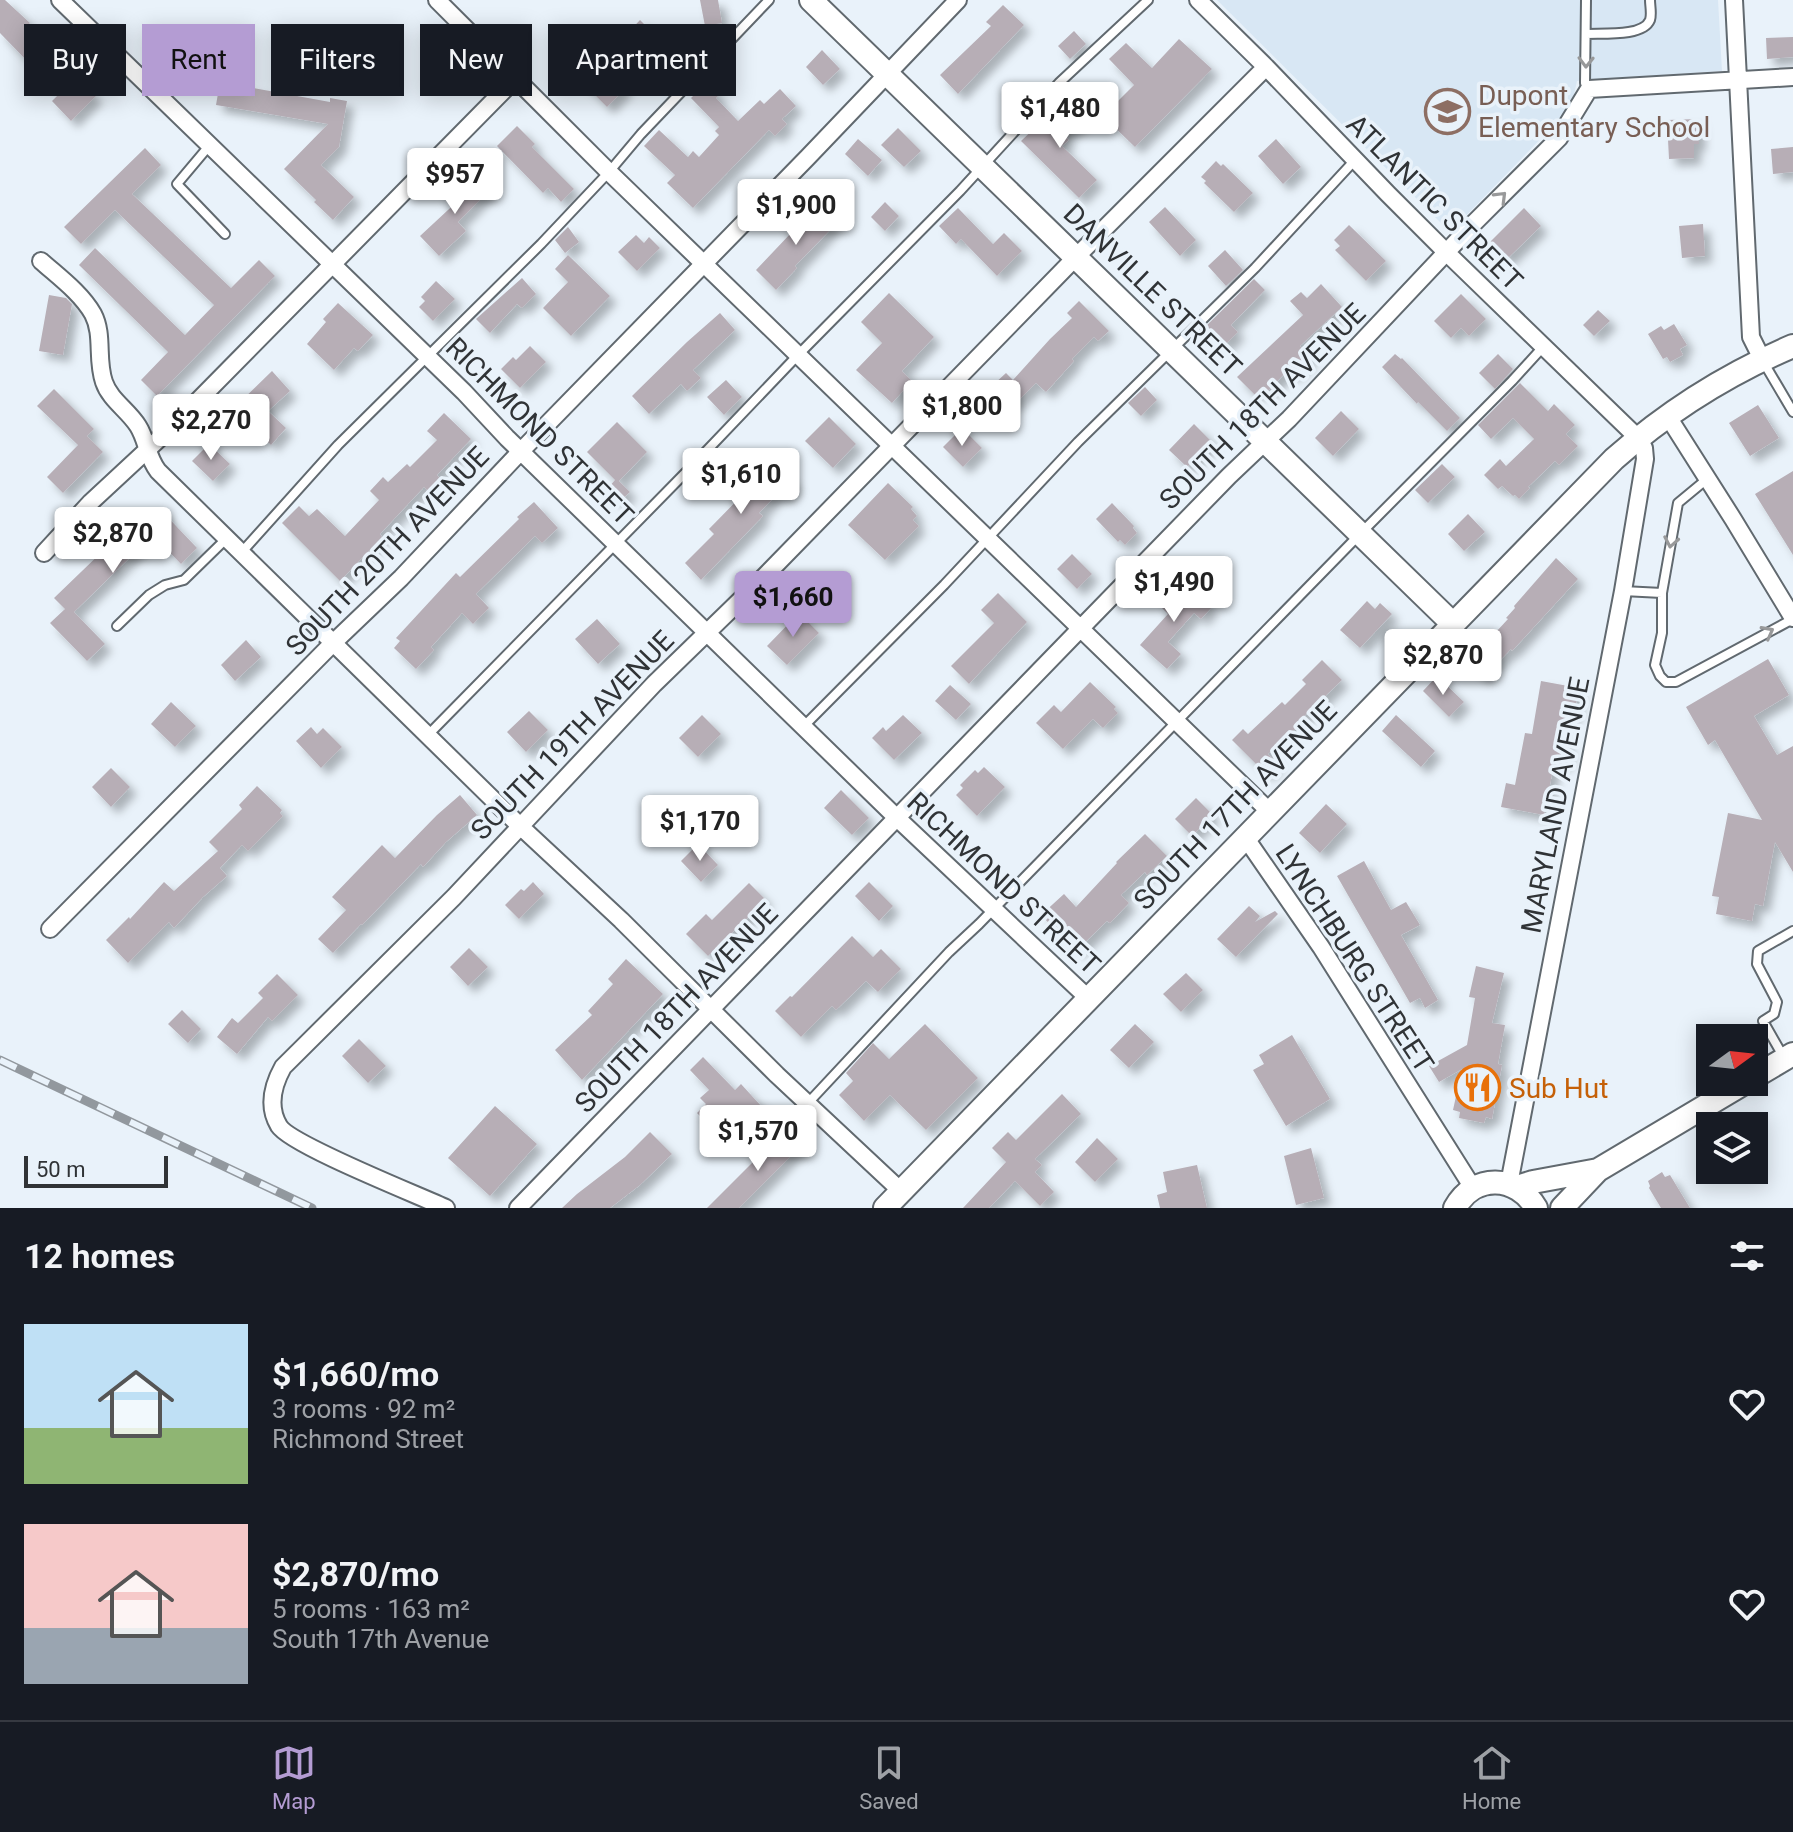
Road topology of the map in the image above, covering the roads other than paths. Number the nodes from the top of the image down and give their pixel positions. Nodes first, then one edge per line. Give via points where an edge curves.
1 (60, 0) edge
2 (437, 0) edge
3 (769, 0) edge
4 (811, 0) edge
5 (958, 0) edge
6 (1148, 0) edge
7 (1198, 0) edge
8 (1586, 0) edge
9 (1650, 0) edge
10 (1734, 0) edge
11 (461, 24) edge
12 (1586, 34) junction
13 (1266, 67) junction
14 (887, 74) junction
15 (1793, 77) edge
16 (1738, 80) junction
17 (1589, 89) junction
18 (532, 94) edge
19 (498, 96) edge
20 (209, 146) junction
21 (1355, 159) junction
22 (982, 166) junction
23 (609, 172) junction
24 (225, 234) dead end
25 (1447, 253) junction
26 (1076, 257) junction
27 (41, 261) dead end
28 (703, 263) junction
29 (332, 264) junction
30 (1793, 346) edge
31 (1543, 347) junction
32 (1171, 350) junction
33 (798, 355) junction
34 (428, 357) junction
35 (1762, 359) junction
36 (1793, 412) edge
37 (1667, 415) junction
38 (1638, 438) junction
39 (1265, 441) junction
40 (891, 445) junction
41 (147, 450) junction
42 (521, 451) junction
43 (1707, 478) junction
44 (1360, 534) junction
45 (227, 538) junction
46 (987, 539) junction
47 (615, 543) junction
48 (44, 553) dead end
49 (241, 553) junction
50 (1623, 591) junction
51 (1662, 593) junction
52 (1793, 619) edge
53 (1453, 624) junction
54 (117, 626) dead end
55 (1080, 629) junction
56 (707, 633) junction
57 (333, 643) junction
58 (1176, 723) junction
59 (804, 726) junction
60 (427, 735) junction
61 (1270, 812) junction
62 (897, 818) junction
63 (520, 826) junction
64 (1245, 837) junction
65 (993, 910) junction
66 (50, 929) dead end
67 (1793, 931) edge
68 (1088, 998) junction
69 (711, 1009) junction
70 (1789, 1056) edge
71 (1768, 1069) edge
72 (1722, 1096) edge
73 (807, 1103) junction
74 (1598, 1170) junction
75 (1513, 1185) junction
76 (1473, 1188) junction
77 (901, 1191) junction
78 (446, 1208) edge
79 (518, 1208) edge
80 (885, 1208) edge
81 (1455, 1208) edge
82 (1536, 1208) edge
83 (1562, 1208) edge

1 - 20 street, RICHMOND STREET
2 - 11 street, LYNCHBURG STREET
3 - 23 lane
4 - 14 street, DANVILLE STREET
5 - 14 street, SOUTH 20TH AVENUE
6 - 22 lane via 1059,83
7 - 13 street, ATLANTIC STREET
8 - 12 lane
9 - 12 lane via 1651,18 1638,32
10 - 16 street
12 -> 17 lane
13 - 21 street, ATLANTIC STREET
13 - 26 street, SOUTH 19TH AVENUE
14 - 22 street, DANVILLE STREET
14 - 28 street, SOUTH 20TH AVENUE
15 - 16 street
16 - 17 street
16 - 35 street via 1751,337
25 -> 17 street, SOUTH 18TH AVENUE via 1559,138
18 - 23 street, LYNCHBURG STREET
19 - 29 street
20 - 24 lane via 177,184
20 - 29 street, RICHMOND STREET
21 - 25 street, ATLANTIC STREET
21 - 32 lane
22 - 26 street, DANVILLE STREET
22 - 33 lane
23 - 28 street, LYNCHBURG STREET
23 - 34 lane
25 - 31 street, ATLANTIC STREET
25 - 39 street, SOUTH 18TH AVENUE
26 - 32 street, DANVILLE STREET
26 - 40 street, SOUTH 19TH AVENUE
27 - 41 street via 95,318 104,383 137,424
28 - 33 street, LYNCHBURG STREET
28 - 42 street, SOUTH 20TH AVENUE
29 - 34 street, RICHMOND STREET
29 - 41 street
30 - 35 street, SOUTH 17TH AVENUE
31 - 38 street, ATLANTIC STREET
31 - 44 lane
32 - 39 street, DANVILLE STREET
32 - 46 lane
33 - 40 street, LYNCHBURG STREET
33 - 47 lane
34 - 42 street, RICHMOND STREET
34 - 49 lane via 338,445
35 - 36 lane
35 - 37 street, SOUTH 17TH AVENUE
37 - 38 street, SOUTH 17TH AVENUE
37 - 43 street
38 - 50 street, MARYLAND AVENUE via 1645,459
38 - 53 street, SOUTH 17TH AVENUE
39 - 44 street, DANVILLE STREET
39 - 55 street, SOUTH 18TH AVENUE
40 - 46 street, LYNCHBURG STREET
40 - 56 street, SOUTH 19TH AVENUE
41 - 45 street via 158,471
41 - 48 street
42 - 47 street, RICHMOND STREET
42 - 57 street, SOUTH 20TH AVENUE
43 -> 51 lane via 1678,503
43 - 52 street
44 - 53 street, DANVILLE STREET
44 - 58 lane
45 - 49 street
45 - 54 lane via 184,580 149,595
46 - 55 street, LYNCHBURG STREET
46 - 59 lane
47 - 56 street, RICHMOND STREET
47 - 60 lane
49 - 57 street
50 - 51 lane
50 - 75 street, MARYLAND AVENUE
51 -> 52 lane via 1655,665 1666,682 1676,682
53 - 61 street, SOUTH 17TH AVENUE
55 - 58 street, LYNCHBURG STREET
55 - 62 street, SOUTH 18TH AVENUE
56 - 59 street, RICHMOND STREET
56 - 63 street, SOUTH 19TH AVENUE
57 - 60 street
57 - 66 street, SOUTH 20TH AVENUE
58 - 61 street, LYNCHBURG STREET
58 - 65 lane
59 - 62 street, RICHMOND STREET
60 - 63 street
61 - 64 street, SOUTH 17TH AVENUE
62 - 65 street, RICHMOND STREET
62 - 69 street, SOUTH 18TH AVENUE
63 - 69 street
63 - 78 street, SOUTH 19TH AVENUE via 275,1081 273,1109 287,1134
64 - 68 street, SOUTH 17TH AVENUE
64 - 76 street, LYNCHBURG STREET
65 - 68 street, RICHMOND STREET
65 - 73 lane
67 - 70 lane via 1758,951 1757,964 1777,1002 1774,1014 1763,1021
68 - 77 street, SOUTH 17TH AVENUE
69 - 73 street
69 - 79 street, SOUTH 18TH AVENUE
70 - 71 street
72 - 74 street
73 - 77 street
74 - 75 street
74 - 83 street
75 - 76 street via 1496,1182
75 - 82 street
76 - 81 street
77 - 80 street, SOUTH 17TH AVENUE

